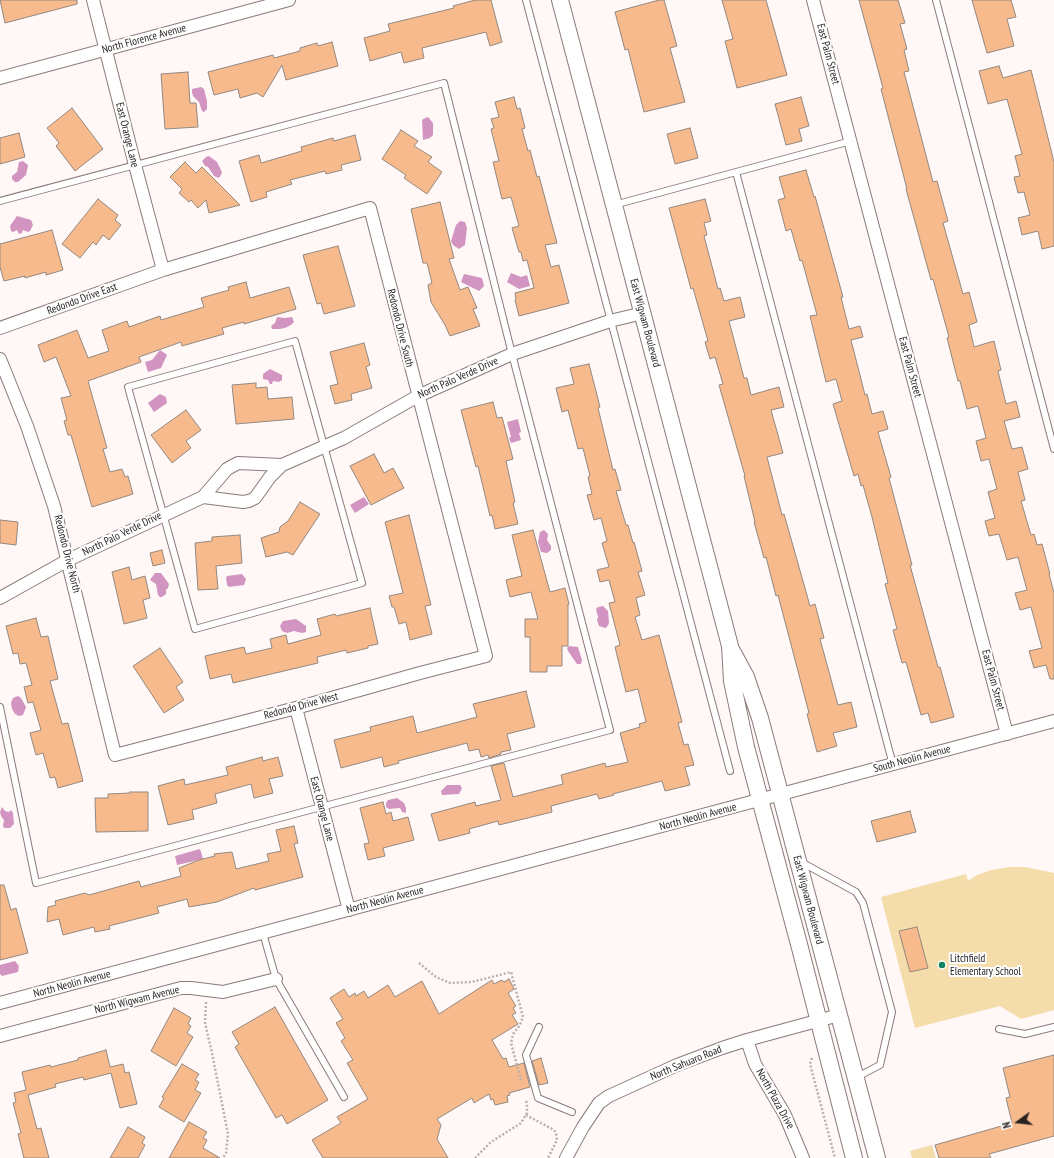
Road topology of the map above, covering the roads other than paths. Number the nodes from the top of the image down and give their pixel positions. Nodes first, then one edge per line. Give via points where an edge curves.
1 (93, 0) edge
2 (289, 0) edge
3 (526, 0) edge
4 (560, 0) edge
5 (814, 0) edge
6 (936, 0) edge
7 (105, 50) junction
8 (0, 78) edge
9 (851, 141) junction
10 (135, 165) junction
11 (736, 172) junction
12 (0, 202) edge
13 (614, 205) junction
14 (163, 270) junction
15 (643, 313) junction
16 (610, 321) junction
17 (0, 328) edge
18 (512, 354) junction
19 (0, 359) edge
20 (418, 396) junction
21 (324, 446) junction
22 (1054, 450) edge
23 (282, 465) junction
24 (203, 497) junction
25 (164, 514) junction
26 (68, 560) junction
27 (0, 598) edge
28 (730, 646) junction
29 (486, 656) joint
30 (0, 707) edge
31 (296, 708) junction
32 (1054, 721) edge
33 (1007, 734) junction
34 (115, 755) joint
35 (892, 765) junction
36 (730, 771) dead end
37 (770, 797) junction
38 (322, 807) junction
39 (798, 860) junction
40 (349, 910) junction
41 (263, 932) junction
42 (276, 979) junction
43 (0, 1003) edge
44 (839, 1015) junction
45 (818, 1020) junction
46 (1054, 1026) edge
47 (539, 1027) dead end
48 (999, 1029) dead end
49 (0, 1036) edge
50 (747, 1040) junction
51 (856, 1078) junction
52 (344, 1097) dead end
53 (572, 1112) dead end
54 (566, 1158) edge
55 (803, 1158) edge
56 (854, 1158) edge
57 (877, 1158) edge

1 - 7 street, East Orange Lane
2 - 7 street, North Florence Avenue
3 - 16 lane
4 - 13 street, East Wigwam Boulevard
5 - 9 street, East Palm Street
6 - 22 lane
7 - 8 street, North Florence Avenue
7 - 10 street, East Orange Lane
9 - 11 lane
9 - 33 street, East Palm Street
10 - 12 lane
10 - 14 street, East Orange Lane
10 - 18 lane via 444,82
11 - 13 lane
11 - 35 lane
13 - 15 street, East Wigwam Boulevard
14 - 17 street, Redondo Drive East
14 - 20 street, Redondo Drive South via 370,208
15 - 16 street, North Palo Verde Drive
15 - 28 street, East Wigwam Boulevard
16 - 18 street, North Palo Verde Drive
16 - 36 lane
18 - 20 street, North Palo Verde Drive
18 - 38 lane via 610,730
19 - 26 street, Redondo Drive North via 44,472
20 - 21 street, North Palo Verde Drive via 344,438
20 - 29 street, Redondo Drive South
21 - 23 street, North Palo Verde Drive
21 - 25 lane via 295,341 128,387
21 - 25 lane via 362,583 195,629
23 - 24 street, North Palo Verde Drive via 238,463 227,469
23 - 24 street, North Palo Verde Drive via 255,498 249,501
24 - 25 street, North Palo Verde Drive
25 - 26 street, North Palo Verde Drive
26 - 27 street, North Palo Verde Drive
26 - 34 street, Redondo Drive North
28 - 37 street, East Wigwam Boulevard via 746,677 760,718
28 - 37 street, East Wigwam Boulevard via 732,681 746,747
29 - 31 street, Redondo Drive West
30 - 38 lane via 36,883
31 - 34 street, Redondo Drive West
31 - 38 street, East Orange Lane
32 - 33 street, South Neolin Avenue
33 - 35 street, South Neolin Avenue
35 - 37 street, South Neolin Avenue
37 - 39 street, East Wigwam Boulevard
37 - 40 street, North Neolin Avenue
37 - 45 street, East Wigwam Boulevard
38 - 40 street, East Orange Lane
39 - 44 street, East Wigwam Boulevard
39 - 51 lane via 856,892 863,903 889,997 892,1012 880,1065
40 - 41 street, North Neolin Avenue
41 - 42 lane
41 - 43 street, North Neolin Avenue
42 - 49 street, North Wigwam Avenue via 228,991 186,988 175,990
42 - 52 lane
44 - 45 street, North Sahuaro Road
44 - 51 street, East Wigwam Boulevard
45 - 50 street, North Sahuaro Road
45 - 56 street, East Wigwam Boulevard
46 - 48 lane via 1025,1034
47 - 53 lane via 526,1055 538,1098
50 - 54 street, North Sahuaro Road via 677,1065 604,1099 583,1127
50 - 55 street, North Plaza Drive via 755,1064 785,1115
51 - 57 street, East Wigwam Boulevard

